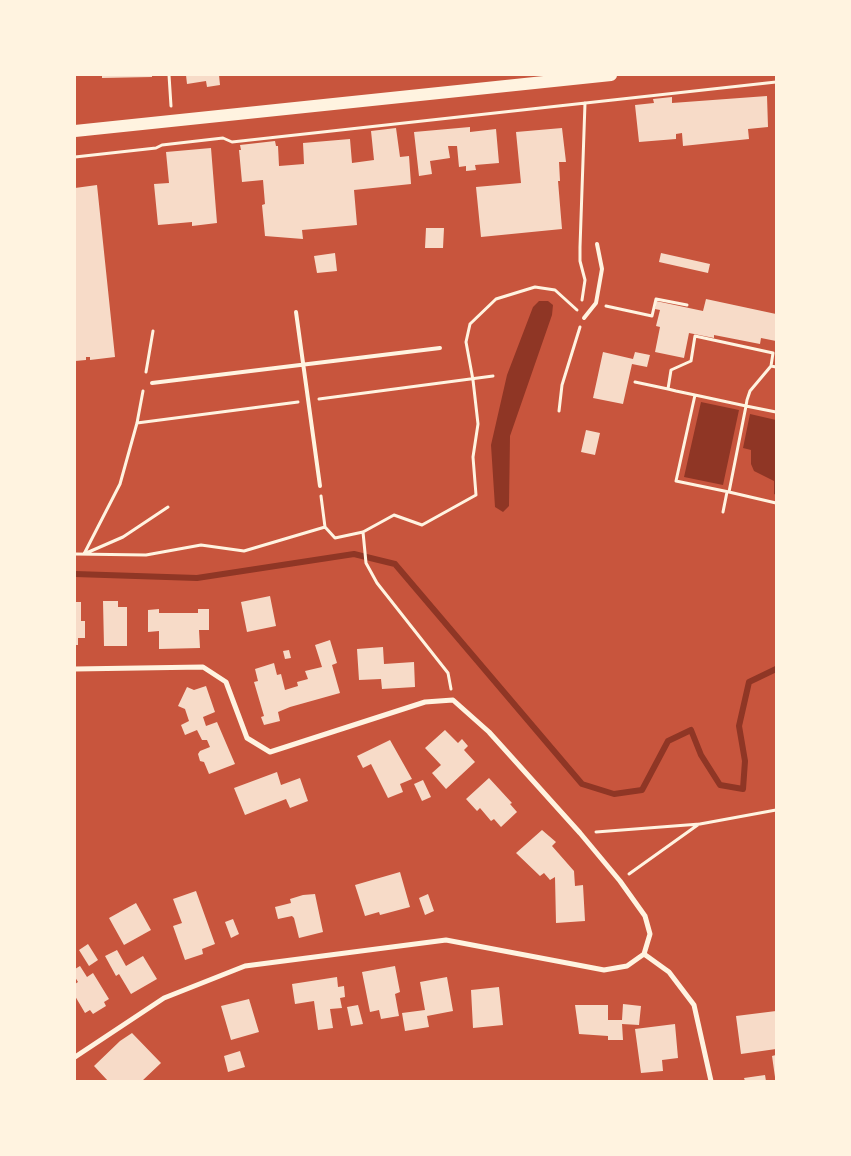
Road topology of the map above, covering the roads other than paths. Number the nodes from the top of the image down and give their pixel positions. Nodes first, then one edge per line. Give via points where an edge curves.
1 (611, 75) edge
2 (75, 131) edge
3 (597, 244) dead end
4 (296, 312) dead end
5 (584, 318) road end
6 (440, 348) dead end
7 (304, 364) junction
8 (152, 383) dead end
9 (320, 486) road end
10 (75, 669) edge
11 (644, 954) junction
12 (75, 1057) edge
13 (711, 1081) edge

1 - 2 main road
3 - 5 lane via 602,269 596,304
4 - 7 lane
6 - 7 lane
7 - 8 lane
7 - 9 lane
10 - 11 street via 203,667 226,682 247,738 270,752 425,702 453,700 490,732 620,881 645,916 650,934
11 - 12 street via 627,966 604,970 446,940 245,966 164,998
11 - 13 street via 669,972 694,1005

